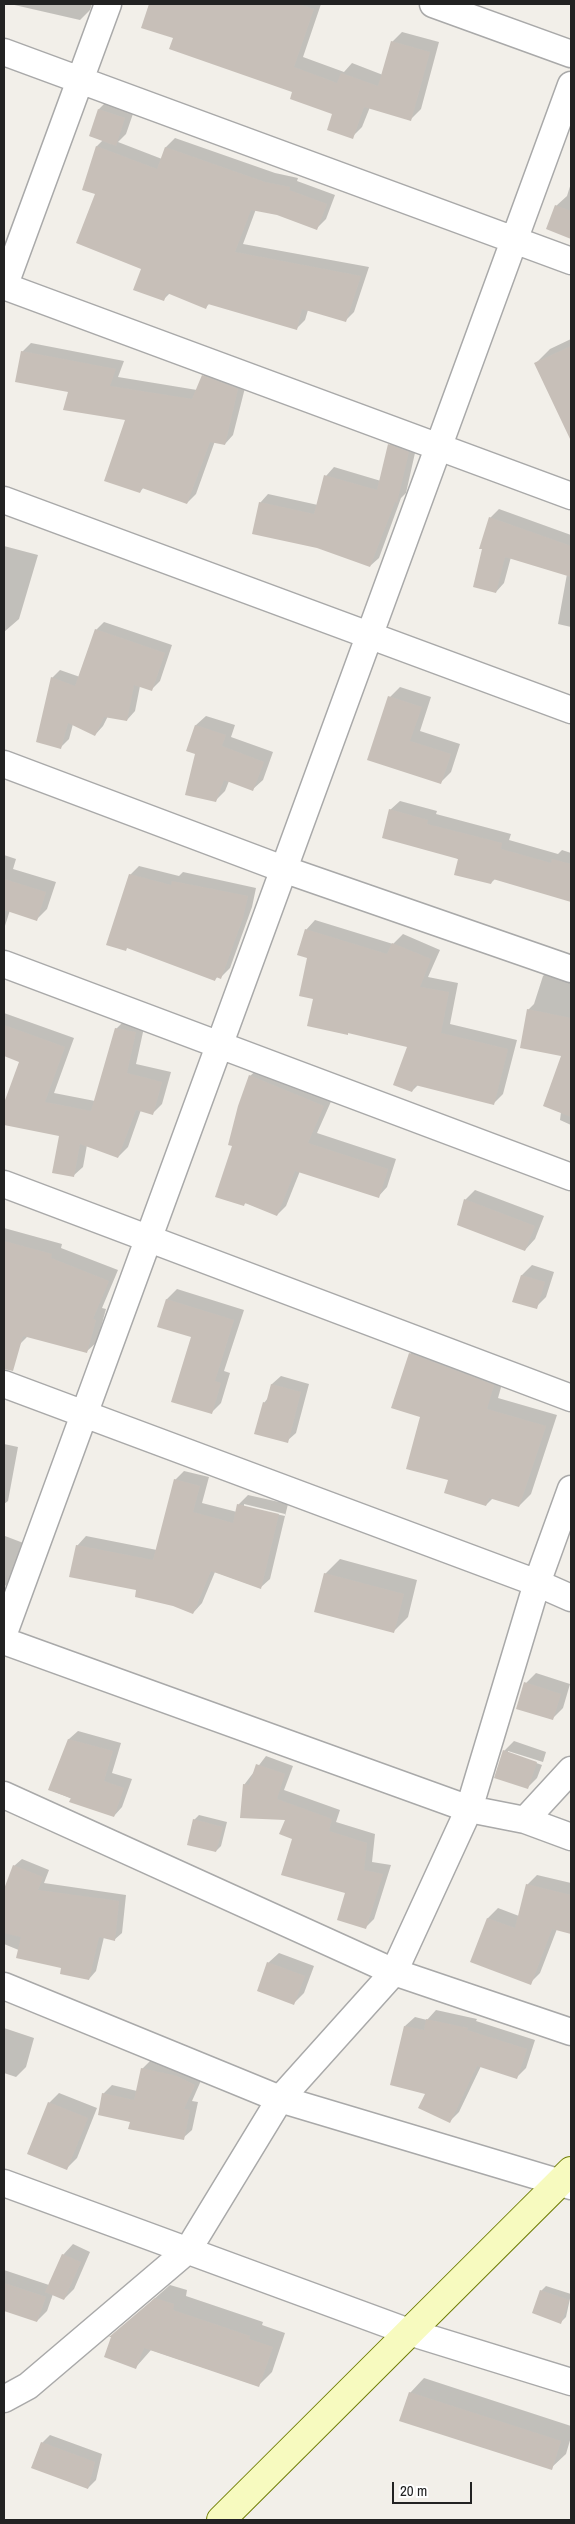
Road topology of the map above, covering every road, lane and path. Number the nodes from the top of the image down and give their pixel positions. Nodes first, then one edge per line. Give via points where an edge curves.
1 (108, 4) edge
2 (434, 4) edge
3 (4, 52) edge
4 (571, 54) edge
5 (80, 80) junction
6 (571, 85) edge
7 (514, 240) junction
8 (571, 261) edge
9 (4, 286) edge
10 (439, 446) junction
11 (571, 496) edge
12 (4, 500) edge
13 (369, 634) junction
14 (571, 710) edge
15 (4, 764) edge
16 (283, 869) junction
17 (4, 964) edge
18 (571, 969) edge
19 (219, 1043) junction
20 (571, 1177) edge
21 (4, 1184) edge
22 (148, 1238) junction
23 (4, 1384) edge
24 (571, 1398) edge
25 (83, 1413) junction
26 (571, 1489) edge
27 (537, 1583) junction
28 (571, 1598) edge
29 (4, 1633) edge
30 (4, 1641) edge
31 (571, 1770) edge
32 (4, 1795) edge
33 (469, 1809) junction
34 (524, 1820) junction
35 (571, 1837) edge
36 (394, 1972) junction
37 (4, 1986) edge
38 (571, 2032) edge
39 (280, 2099) junction
40 (568, 2179) edge
41 (4, 2183) edge
42 (188, 2250) junction
43 (410, 2332) junction
44 (4, 2376) edge
45 (571, 2382) edge
46 (28, 2386) junction
47 (4, 2399) edge
48 (221, 2520) edge

1 - 5 street
2 - 4 street
3 - 5 street
5 - 7 street
5 - 9 street
6 - 7 street
7 - 8 street
7 - 10 street
9 - 10 street
10 - 11 street
10 - 13 street
12 - 13 street
13 - 14 street
13 - 16 street
15 - 16 street
16 - 18 street
16 - 19 street
17 - 19 street
19 - 20 street
19 - 22 street
21 - 22 street
22 - 24 street
22 - 25 street
23 - 25 street
25 - 27 street
25 - 29 street
26 - 27 street
27 - 28 street
27 - 33 street
30 - 33 street
31 - 34 street
32 - 36 street
33 - 34 street
33 - 36 street
34 - 35 street
36 - 38 street
36 - 39 street
37 - 39 street
39 - 40 street
39 - 42 street
40 - 43 street
41 - 42 street
42 - 43 street
42 - 46 street
43 - 45 street
43 - 48 street
44 - 46 street
46 - 47 street

